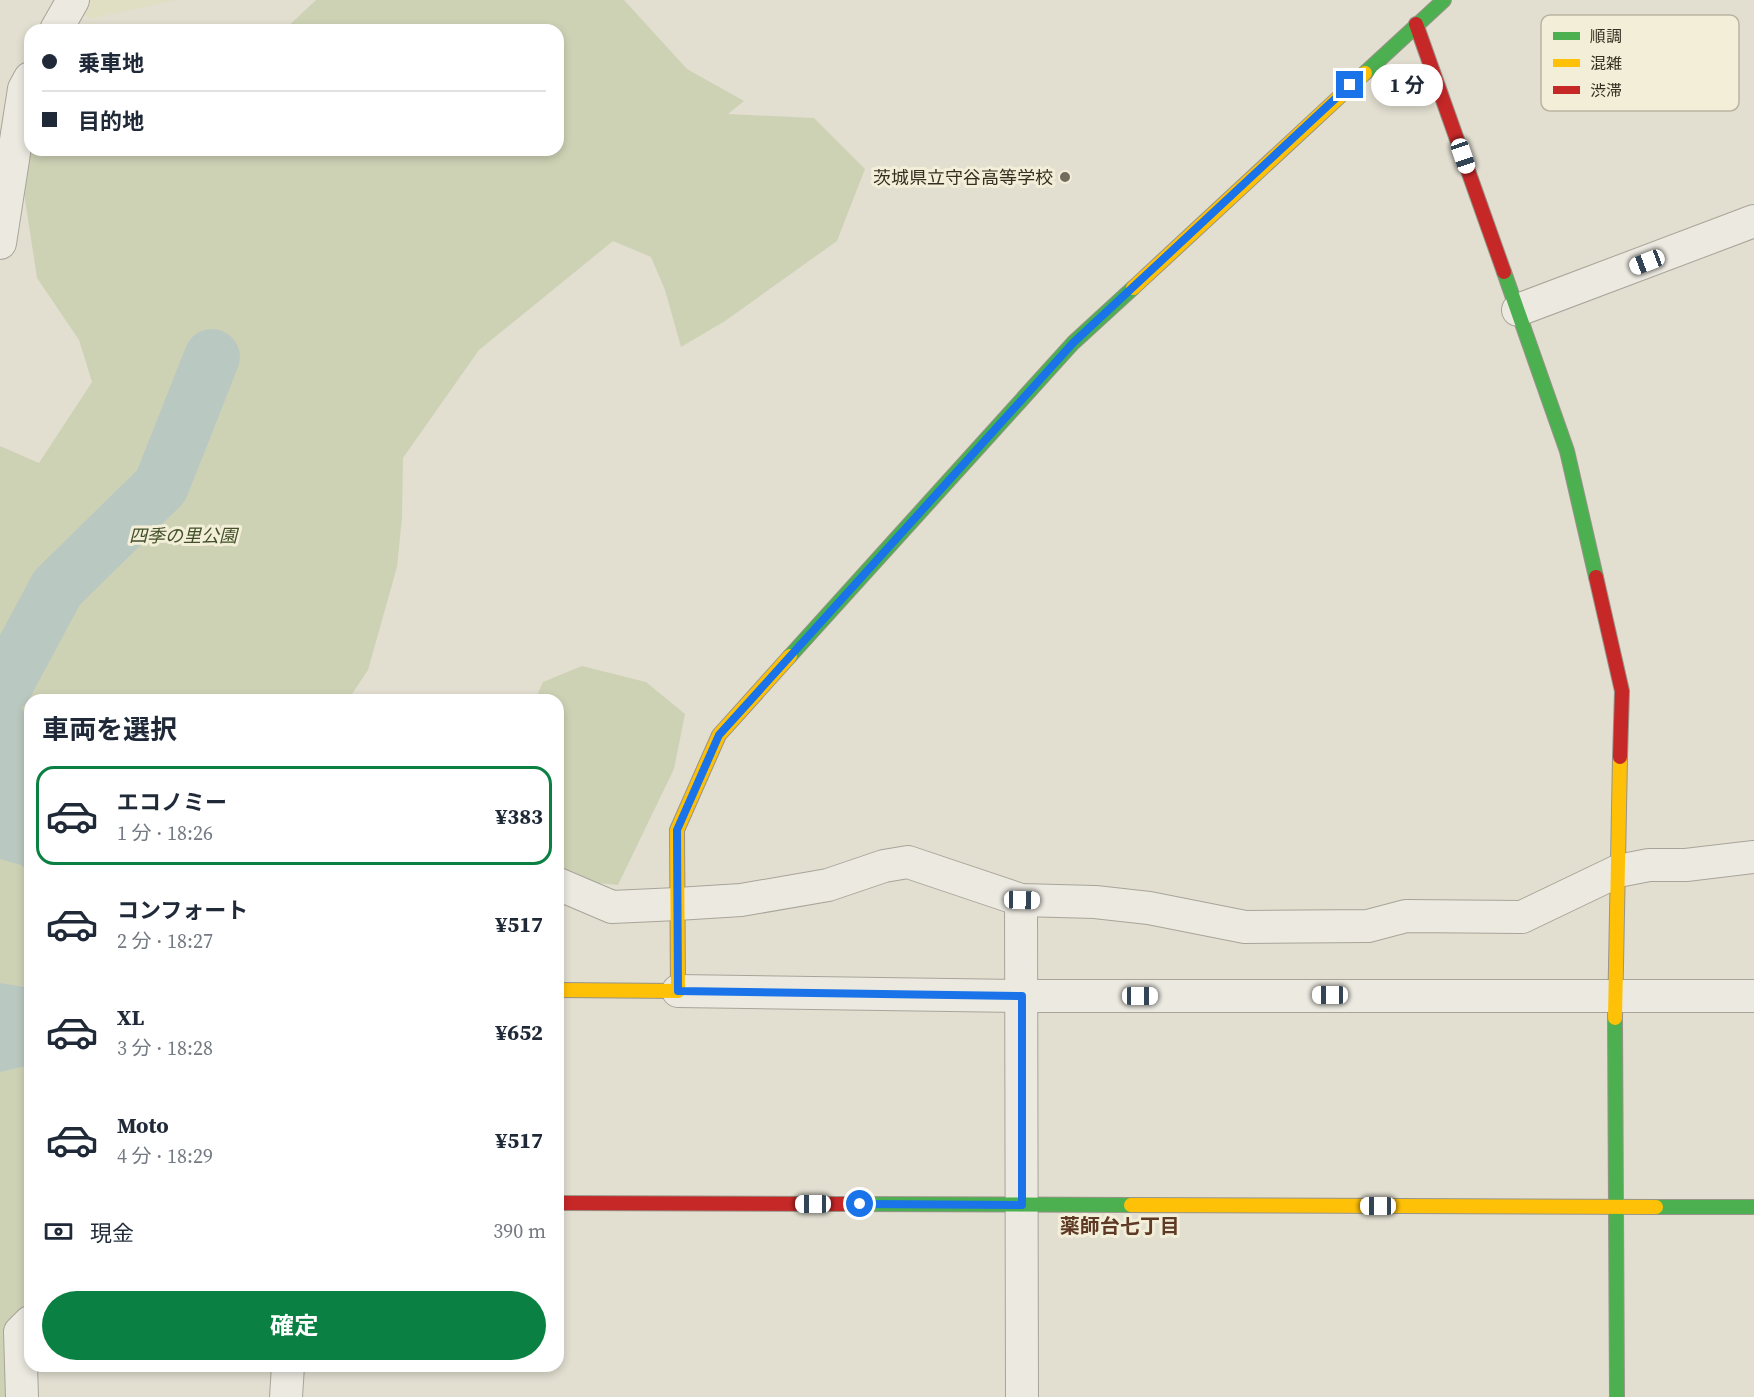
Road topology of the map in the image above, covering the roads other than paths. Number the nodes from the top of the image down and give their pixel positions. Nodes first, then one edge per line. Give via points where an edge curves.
1 (73, 0) edge
2 (1444, 0) edge
3 (59, 24) edge
4 (1416, 24) junction
5 (24, 90) edge
6 (1754, 221) edge
7 (0, 243) edge
8 (1518, 310) junction
9 (1754, 856) edge
10 (1618, 871) junction
11 (564, 887) edge
12 (1022, 900) junction
13 (677, 904) junction
14 (564, 990) edge
15 (678, 991) junction
16 (1615, 994) junction
17 (1022, 996) junction
18 (1754, 996) edge
19 (564, 1203) edge
20 (1022, 1205) junction
21 (1615, 1207) junction
22 (1754, 1207) edge
23 (24, 1329) edge
24 (288, 1372) edge
25 (22, 1397) edge
26 (286, 1397) edge
27 (1022, 1397) edge
28 (1617, 1397) edge

1 - 3 street
2 - 4 street
4 - 8 street
4 - 13 street via 1073,343 719,735 677,830
5 - 7 street
6 - 8 street
8 - 10 street via 1567,451 1622,691
9 - 10 street
10 - 12 street via 1522,916 1406,916 1368,926 1245,927 1138,907
10 - 16 street
11 - 13 street via 612,907
12 - 13 street via 908,862 828,885 741,900
12 - 17 street
13 - 15 street
14 - 15 street
15 - 17 street
16 - 17 street
16 - 18 street
16 - 21 street
17 - 20 street
19 - 20 street
20 - 21 street
20 - 27 street
21 - 22 street
21 - 28 street
23 - 25 street
24 - 26 street

